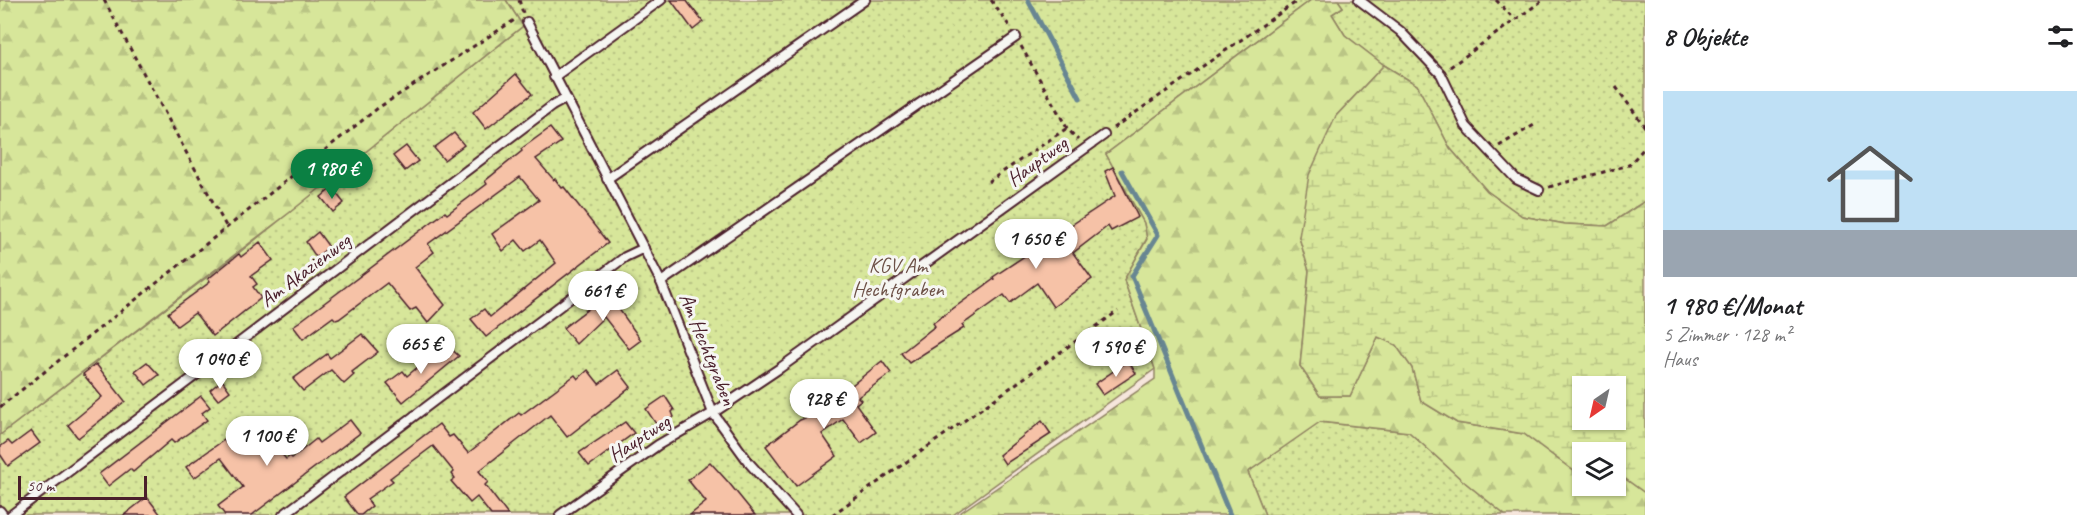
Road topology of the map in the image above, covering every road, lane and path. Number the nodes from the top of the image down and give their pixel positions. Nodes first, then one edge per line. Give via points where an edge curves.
1 (104, 0) edge
2 (519, 0) edge
3 (662, 0) edge
4 (865, 0) edge
5 (992, 0) edge
6 (1299, 0) edge
7 (1359, 0) edge
8 (1496, 0) edge
9 (1543, 0) edge
10 (526, 18) junction
11 (1515, 20) junction
12 (1016, 37) junction
13 (1441, 74) junction
14 (554, 77) junction
15 (1616, 87) dead end
16 (565, 99) junction
17 (1534, 125) dead end
18 (1645, 127) edge
19 (1067, 128) junction
20 (1104, 135) joint
21 (1086, 147) junction
22 (1645, 147) edge
23 (1490, 152) junction
24 (607, 179) junction
25 (988, 182) dead end
26 (1539, 190) joint
27 (227, 228) junction
28 (644, 248) junction
29 (661, 282) junction
30 (1118, 311) dead end
31 (0, 407) edge
32 (713, 413) junction
33 (0, 511) edge
34 (792, 514) edge
35 (3, 515) edge
36 (11, 515) edge
37 (283, 515) edge
38 (560, 515) edge
39 (832, 515) edge

1 - 27 path
2 - 10 path
3 - 14 lane
4 - 24 lane
5 - 12 path
6 - 20 path
7 - 13 lane via 1400,31
8 - 11 path
9 - 11 path
10 - 14 lane, Am Hechtgraben
10 - 27 path via 378,108
11 - 13 path
12 - 19 path
12 - 29 lane
13 - 23 lane via 1466,126
14 - 16 lane, Am Hechtgraben
15 - 18 path
16 - 24 lane, Am Hechtgraben
16 - 36 lane, Am Akazienweg
17 - 23 path
19 - 21 path
19 - 25 path
20 - 21 lane, Hauptweg
21 - 32 lane, Hauptweg
22 - 26 path via 1629,165
23 - 26 lane via 1516,179
24 - 28 lane, Am Hechtgraben
27 - 31 path
28 - 29 lane, Am Hechtgraben
28 - 37 lane via 625,257
29 - 32 lane, Am Hechtgraben
30 - 39 path
32 - 34 lane, Am Hechtgraben
32 - 38 lane, Hauptweg via 658,444
33 - 35 lane

